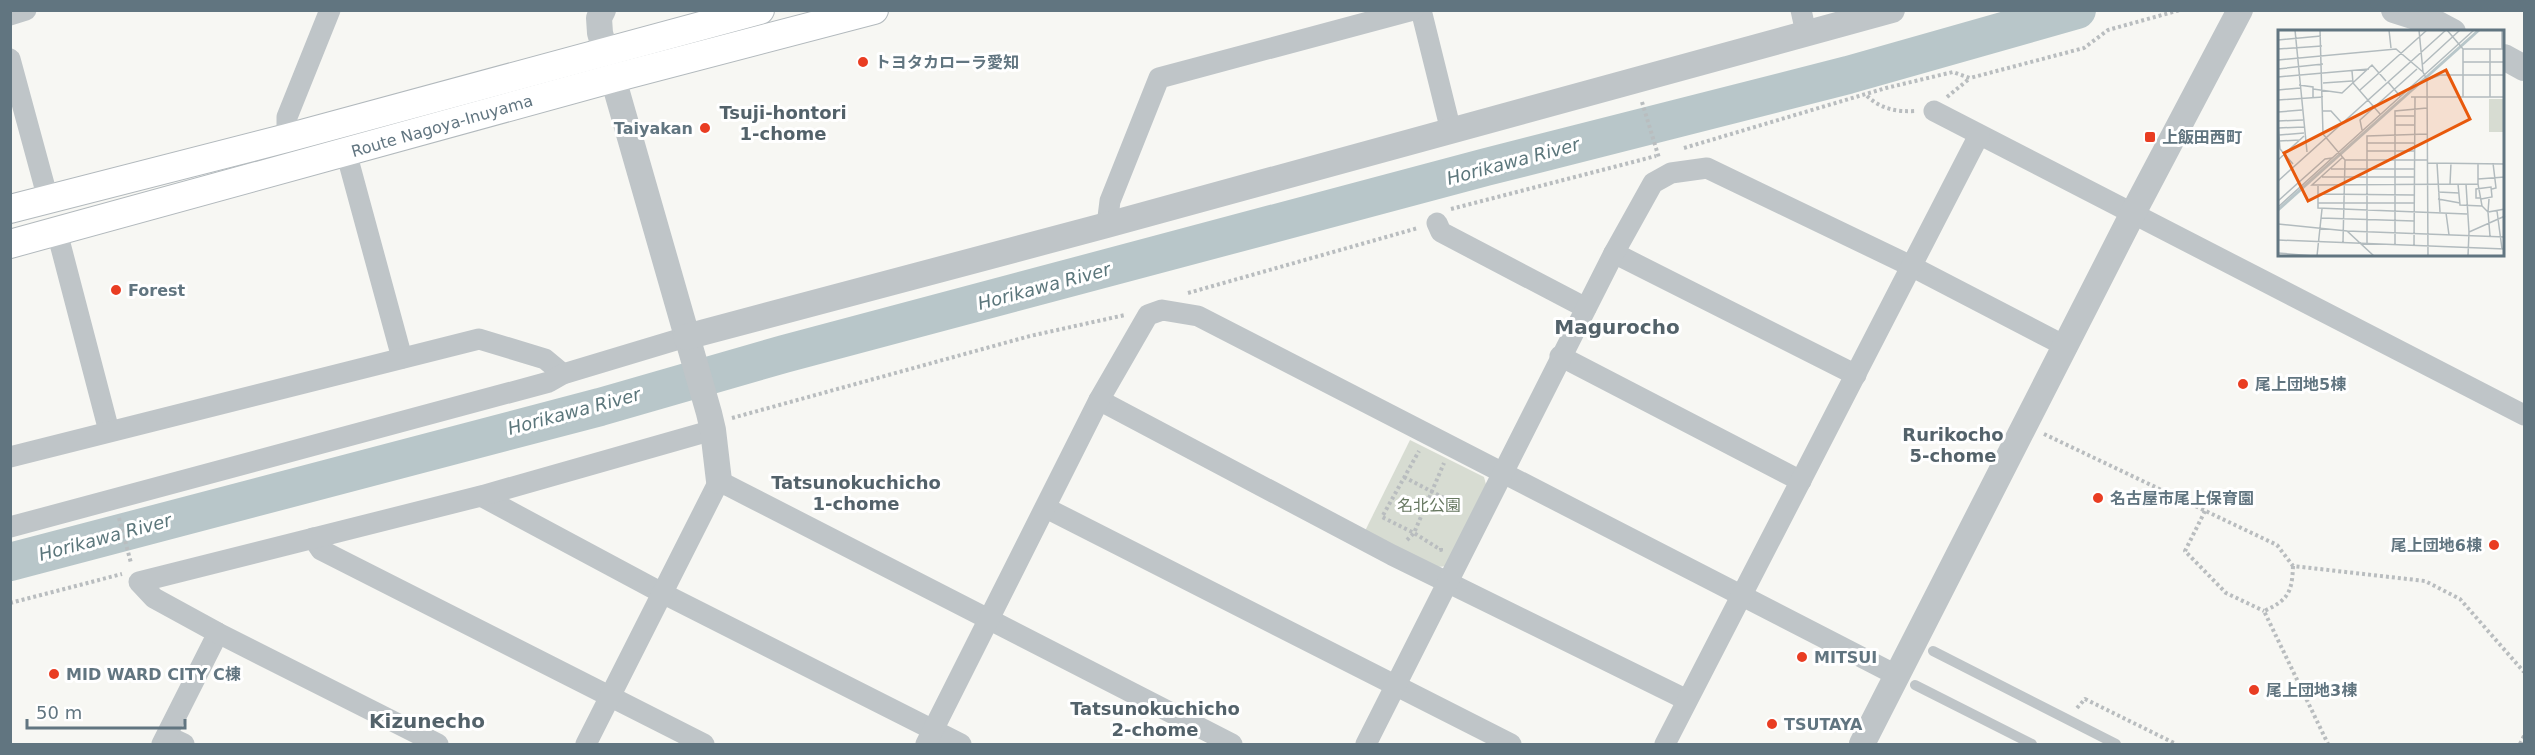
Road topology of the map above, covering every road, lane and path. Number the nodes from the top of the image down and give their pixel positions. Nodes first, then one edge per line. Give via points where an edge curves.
1 (26, 10) edge
2 (330, 10) edge
3 (603, 10) edge
4 (760, 10) edge
5 (874, 10) edge
6 (1413, 10) edge
7 (1421, 10) edge
8 (1892, 10) edge
9 (2240, 10) edge
10 (2394, 10) edge
11 (10, 15) edge
12 (1803, 22) edge
13 (2449, 30) edge
14 (605, 51) junction
15 (2505, 58) edge
16 (10, 60) edge
17 (2524, 68) edge
18 (614, 78) junction
19 (1642, 100) dead end
20 (1934, 111) dead end
21 (1451, 131) junction
22 (1979, 135) junction
23 (287, 138) junction
24 (346, 152) junction
25 (1657, 153) dead end
26 (48, 199) junction
27 (10, 209) edge
28 (2133, 213) junction
29 (1437, 223) dead end
30 (1107, 225) junction
31 (57, 232) junction
32 (10, 243) edge
33 (1614, 253) junction
34 (1911, 266) junction
35 (1586, 308) junction
36 (1133, 314) dead end
37 (2067, 346) junction
38 (690, 347) junction
39 (1560, 356) junction
40 (402, 358) junction
41 (563, 374) junction
42 (1856, 375) junction
43 (1099, 400) junction
44 (2524, 415) edge
45 (720, 425) junction
46 (109, 432) junction
47 (2044, 434) dead end
48 (1427, 455) dead end
49 (10, 457) edge
50 (1444, 457) junction
51 (1454, 469) dead end
52 (1504, 473) junction
53 (1404, 477) junction
54 (1801, 481) junction
55 (719, 482) junction
56 (1432, 492) junction
57 (481, 496) junction
58 (1466, 498) dead end
59 (1461, 507) junction
60 (1046, 508) junction
61 (2205, 511) junction
62 (119, 517) dead end
63 (1456, 518) dead end
64 (10, 527) edge
65 (1414, 533) junction
66 (313, 538) junction
67 (1446, 539) dead end
68 (1392, 555) junction
69 (2293, 567) junction
70 (133, 571) dead end
71 (1448, 582) junction
72 (662, 593) junction
73 (1741, 597) junction
74 (2264, 611) junction
75 (990, 621) junction
76 (218, 633) junction
77 (1933, 651) dead end
78 (2524, 672) edge
79 (1906, 681) junction
80 (1396, 685) junction
81 (610, 697) junction
82 (1687, 700) junction
83 (2066, 719) junction
84 (2524, 736) edge
85 (929, 737) edge
86 (171, 742) edge
87 (438, 744) edge
88 (586, 744) edge
89 (704, 744) edge
90 (961, 744) edge
91 (1232, 744) edge
92 (1366, 744) edge
93 (1511, 744) edge
94 (1665, 744) edge
95 (1862, 744) edge
96 (2032, 744) edge
97 (2116, 744) edge
98 (2176, 744) edge
99 (2328, 744) edge
100 (2520, 744) edge

1 - 11 street
2 - 23 street via 288,117
3 - 14 street via 599,18
4 - 14 main road, Route Nagoya-Inuyama
5 - 18 main road, Route Nagoya-Inuyama
6 - 30 street via 1159,78 1110,201
7 - 21 street
8 - 12 street
9 - 28 street
10 - 13 street
12 - 21 street
14 - 18 street
14 - 23 main road, Route Nagoya-Inuyama
15 - 17 street
16 - 26 street
18 - 24 main road, Route Nagoya-Inuyama
18 - 38 street
19 - 25 path
20 - 22 street
21 - 30 street
22 - 28 street
22 - 34 street
23 - 26 main road, Route Nagoya-Inuyama
24 - 31 main road, Route Nagoya-Inuyama
24 - 40 street
26 - 27 main road, Route Nagoya-Inuyama
28 - 37 street
28 - 44 street
29 - 35 street via 1440,232
30 - 38 street
31 - 32 main road, Route Nagoya-Inuyama
31 - 46 street
33 - 34 street via 1653,183 1671,172 1707,168
33 - 35 street
33 - 42 street
34 - 37 street
34 - 42 street
35 - 39 street
36 - 45 path via 1030,336
37 - 79 street
38 - 41 street
38 - 45 street via 706,403
39 - 52 street
39 - 54 street
40 - 41 street via 479,339 545,359
40 - 46 street
41 - 64 street via 549,382
42 - 54 street
43 - 50 street via 1148,315 1162,310 1198,316
43 - 60 street
43 - 68 street
45 - 55 street
45 - 57 street
46 - 49 street
47 - 61 path
48 - 53 path via 1418,451
50 - 51 path
50 - 52 street
50 - 56 path
52 - 71 street
52 - 73 street
53 - 56 path
53 - 65 path via 1382,517
54 - 73 street
55 - 72 street
55 - 75 street
56 - 59 path
56 - 65 path
57 - 66 street
57 - 72 street
58 - 59 path
59 - 63 path
60 - 75 street
60 - 80 street
61 - 69 path via 2277,545
61 - 74 path via 2185,551 2226,593
62 - 70 path
65 - 67 path via 1440,550
65 - 68 path
66 - 76 street via 139,582 154,598
66 - 81 street via 321,550
68 - 71 street
69 - 74 path via 2288,595
69 - 78 path via 2425,581 2460,599
71 - 80 street
71 - 82 street
72 - 81 street
72 - 85 street
73 - 79 street
73 - 82 street
74 - 99 path
75 - 85 street
75 - 91 street
76 - 86 street
76 - 87 street
77 - 83 lane
79 - 95 street
79 - 96 lane
80 - 92 street
80 - 93 street
81 - 88 street
81 - 89 street
82 - 94 street
83 - 97 lane
83 - 98 path via 2085,699
84 - 100 path
85 - 90 street

